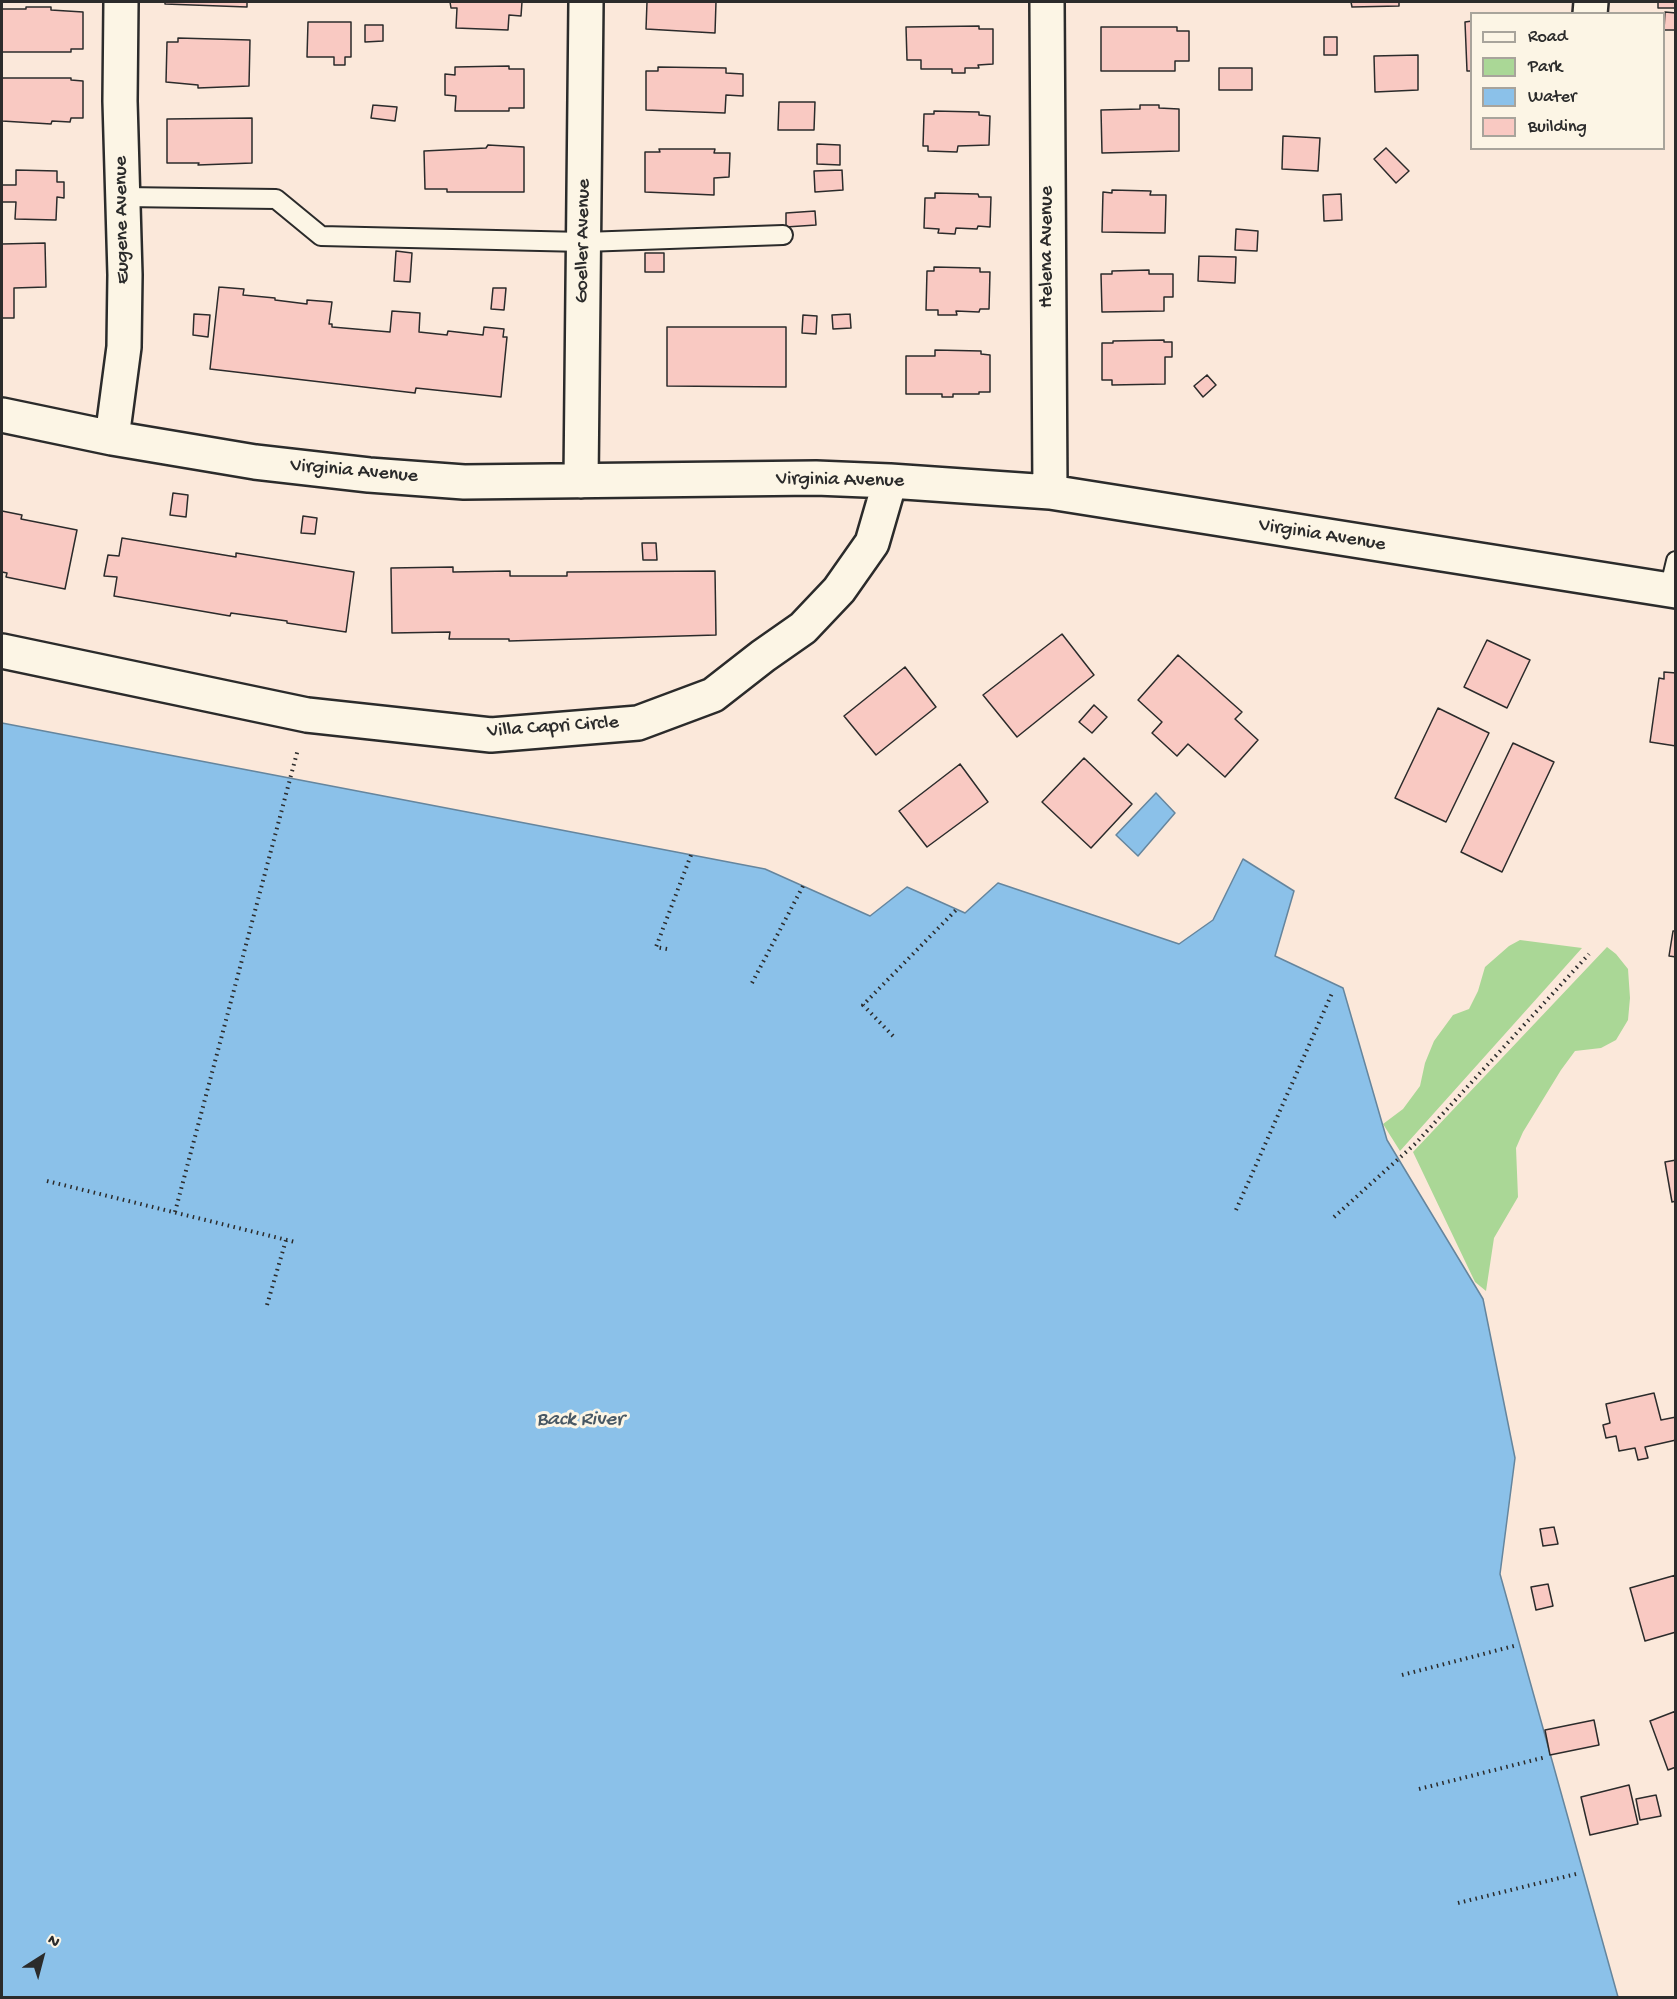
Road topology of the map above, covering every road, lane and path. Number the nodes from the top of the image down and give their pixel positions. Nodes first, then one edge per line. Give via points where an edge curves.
1 (121, 2) edge
2 (586, 2) edge
3 (1047, 2) edge
4 (123, 197) junction
5 (783, 235) dead end
6 (584, 242) junction
7 (2, 415) edge
8 (112, 438) junction
9 (581, 481) junction
10 (890, 481) junction
11 (1050, 492) junction
12 (1673, 581) edge
13 (2, 651) edge
14 (307, 715) junction
15 (691, 855) dead end
16 (803, 886) dead end
17 (956, 910) dead end
18 (667, 949) dead end
19 (1589, 954) dead end
20 (752, 983) dead end
21 (1333, 991) dead end
22 (893, 1036) dead end
23 (47, 1181) dead end
24 (1236, 1210) dead end
25 (175, 1212) junction
26 (1334, 1217) dead end
27 (286, 1240) junction
28 (295, 1242) dead end
29 (267, 1305) dead end
30 (1514, 1646) dead end
31 (1402, 1675) dead end
32 (1546, 1757) dead end
33 (1419, 1789) dead end
34 (1576, 1874) dead end
35 (1458, 1903) dead end

1 - 4 street, Eugene Avenue
2 - 6 street, Goeller Avenue
3 - 11 street, Helena Avenue
4 - 6 lane via 276,199 321,236
4 - 8 street, Eugene Avenue via 124,347
5 - 6 lane
6 - 9 street, Goeller Avenue
7 - 8 street, Virginia Avenue
8 - 9 street, Virginia Avenue via 255,462 369,475 464,482
9 - 10 street, Virginia Avenue
10 - 11 street, Virginia Avenue
10 - 14 street, Villa Capri Circle via 872,543 839,590 802,627 713,695 638,723 491,735
11 - 12 street, Virginia Avenue
13 - 14 street, Villa Capri Circle
14 - 25 path
15 - 18 path via 656,947
16 - 20 path
17 - 22 path via 863,1005
19 - 26 path via 1416,1143
21 - 24 path
23 - 25 path
25 - 27 path
27 - 28 path
27 - 29 path
30 - 31 path
32 - 33 path
34 - 35 path

